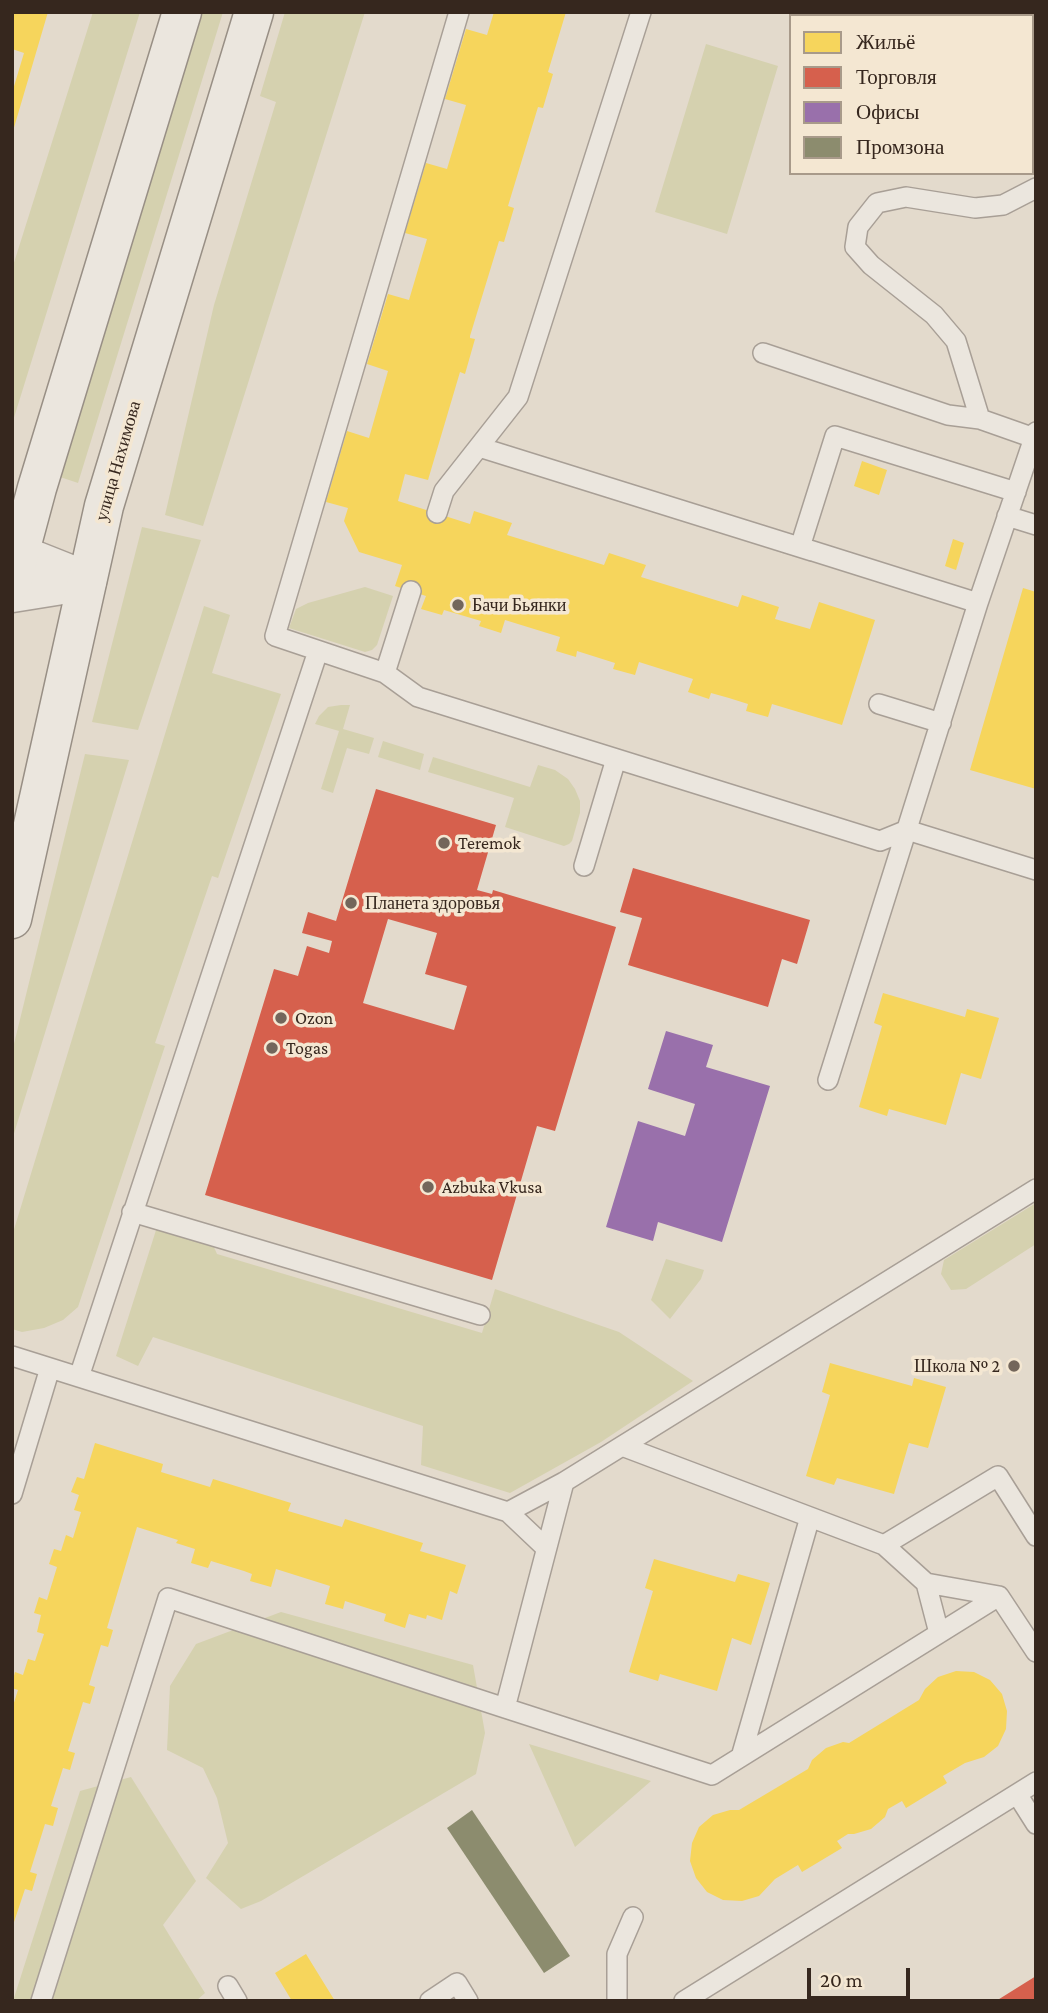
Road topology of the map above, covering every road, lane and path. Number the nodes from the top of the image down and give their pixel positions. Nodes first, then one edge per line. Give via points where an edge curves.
1 (182, 12) edge
2 (254, 12) edge
3 (459, 12) edge
4 (641, 12) edge
5 (1036, 188) edge
6 (763, 353) dead end
7 (981, 419) junction
8 (1035, 435) edge
9 (479, 447) junction
10 (1016, 492) junction
11 (437, 513) dead end
12 (1007, 516) junction
13 (1036, 525) edge
14 (800, 547) junction
15 (14, 563) edge
16 (87, 581) junction
17 (411, 591) dead end
18 (12, 593) edge
19 (978, 603) junction
20 (318, 651) junction
21 (385, 673) junction
22 (879, 704) dead end
23 (941, 723) junction
24 (617, 759) junction
25 (907, 830) junction
26 (584, 866) dead end
27 (1036, 870) edge
28 (12, 919) edge
29 (828, 1080) dead end
30 (1036, 1189) edge
31 (132, 1212) junction
32 (480, 1315) dead end
33 (12, 1356) edge
34 (50, 1368) junction
35 (79, 1377) junction
36 (622, 1447) junction
37 (564, 1482) junction
38 (12, 1494) edge
39 (508, 1512) junction
40 (810, 1517) junction
41 (1036, 1536) edge
42 (884, 1545) junction
43 (546, 1548) junction
44 (926, 1583) junction
45 (999, 1596) junction
46 (939, 1633) junction
47 (1036, 1652) edge
48 (505, 1707) junction
49 (741, 1757) junction
50 (1036, 1782) edge
51 (1017, 1794) junction
52 (1036, 1824) edge
53 (634, 1917) dead end
54 (41, 2001) edge
55 (429, 2001) edge
56 (468, 2001) edge
57 (617, 2001) edge
58 (684, 2001) edge

1 - 15 main road
2 - 16 main road, улица Нахимова via 104,506
3 - 20 lane via 275,636
4 - 9 lane via 518,397
5 - 7 lane via 1003,205 975,208 906,197 887,201 877,204 858,227 855,247 934,315 956,341
6 - 7 lane via 948,415
7 - 8 lane
8 - 10 lane
9 - 11 lane via 443,491
9 - 14 lane
10 - 12 lane
10 - 14 lane via 835,436
12 - 13 lane
12 - 19 lane
14 - 19 lane
15 - 16 main road
16 - 18 main road
16 - 28 main road, улица Нахимова
17 - 21 lane
19 - 23 lane
20 - 21 lane
20 - 31 lane
21 - 24 lane via 418,697
22 - 23 lane
23 - 25 lane
24 - 25 lane via 880,841
24 - 26 lane
25 - 27 lane
25 - 29 lane
30 - 36 lane
31 - 32 lane
31 - 35 lane
33 - 34 lane
34 - 35 lane
34 - 38 lane
35 - 39 lane
36 - 37 lane
36 - 40 lane
37 - 39 lane
37 - 43 lane
39 - 43 lane
40 - 42 lane
40 - 49 lane
41 - 42 lane via 998,1476
42 - 44 lane
43 - 48 lane
44 - 45 lane
44 - 46 lane
45 - 46 lane
45 - 47 lane
46 - 49 lane
48 - 49 lane via 712,1775
48 - 54 lane via 168,1598
50 - 51 lane
51 - 52 lane
51 - 58 lane
53 - 57 lane via 617,1954
55 - 56 lane via 457,1983

